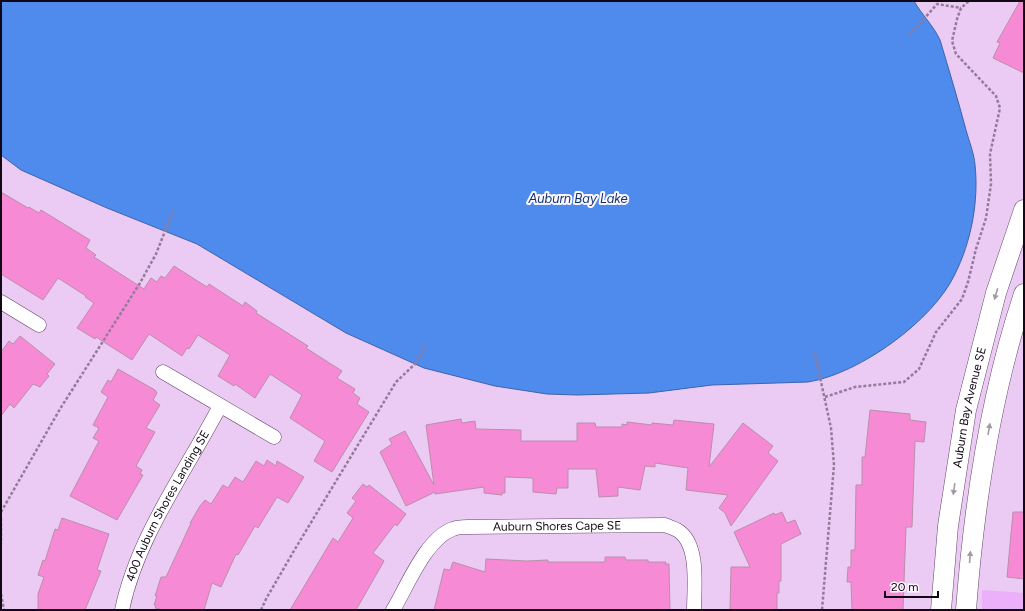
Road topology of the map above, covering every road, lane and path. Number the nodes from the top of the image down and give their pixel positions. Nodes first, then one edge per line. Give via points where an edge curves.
1 (969, 1) edge
2 (961, 8) junction
3 (910, 35) dead end
4 (1024, 210) edge
5 (173, 211) dead end
6 (1020, 231) edge
7 (1016, 259) edge
8 (1024, 294) edge
9 (1, 302) edge
10 (38, 324) dead end
11 (426, 345) dead end
12 (815, 354) dead end
13 (162, 372) dead end
14 (825, 397) junction
15 (220, 406) junction
16 (274, 437) dead end
17 (1, 512) edge
18 (1, 518) edge
19 (1, 544) edge
20 (1, 594) edge
21 (4, 610) edge
22 (122, 610) edge
23 (261, 610) edge
24 (393, 610) edge
25 (694, 610) edge
26 (822, 610) edge
27 (941, 610) edge
28 (966, 610) edge

1 - 2 path
2 - 3 path via 937,4
2 - 14 path via 952,41 956,54 996,96 1000,108 990,154 991,184 986,218 968,282 962,299 936,332 919,368 904,382 855,387
4 - 6 street, Auburn Bay Avenue SE
5 - 17 path via 156,254 140,283 60,409
6 - 7 street, Auburn Bay Avenue SE
7 -> 27 street, Auburn Bay Avenue SE via 996,293 966,410 948,526
28 -> 8 street, Auburn Bay Avenue SE via 971,547 992,413
9 - 10 street
11 - 23 path via 416,364 396,382
12 - 14 path
13 - 15 street
14 - 26 path via 834,465
15 - 16 street
15 - 22 street, 400 Auburn Shores Landing SE via 148,535 131,575
18 - 19 path
20 - 21 path
24 - 25 street, Auburn Shores Cape SE via 427,551 437,539 452,529 657,526 678,530 691,547 694,563

